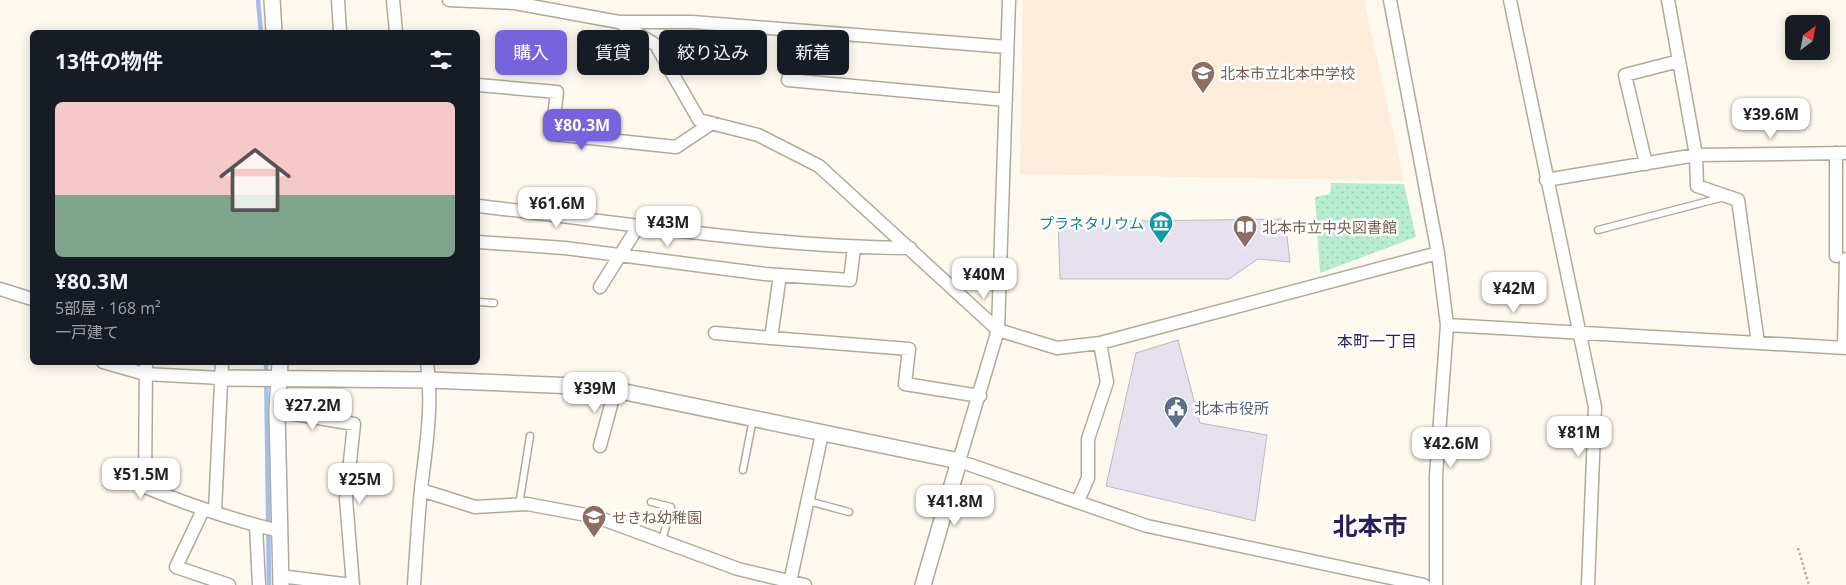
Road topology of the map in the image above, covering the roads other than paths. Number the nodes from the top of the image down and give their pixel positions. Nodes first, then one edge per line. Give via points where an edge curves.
1 (272, 0) edge
2 (338, 0) edge
3 (393, 0) edge
4 (449, 0) edge
5 (1009, 0) edge
6 (1390, 0) edge
7 (1510, 0) edge
8 (1668, 0) edge
9 (619, 22) junction
10 (274, 30) edge
11 (340, 30) edge
12 (396, 30) edge
13 (794, 30) edge
14 (849, 34) edge
15 (1007, 47) junction
16 (1679, 61) junction
17 (790, 75) edge
18 (480, 85) edge
19 (1006, 100) junction
20 (712, 123) junction
21 (1841, 153) edge
22 (1696, 155) junction
23 (1646, 164) junction
24 (1546, 180) junction
25 (1728, 196) junction
26 (480, 206) edge
27 (639, 224) junction
28 (1598, 230) dead end
29 (480, 242) edge
30 (854, 248) junction
31 (910, 248) junction
32 (1438, 253) junction
33 (619, 256) junction
34 (1841, 258) edge
35 (780, 275) junction
36 (600, 287) dead end
37 (0, 290) edge
38 (30, 298) edge
39 (480, 302) edge
40 (494, 303) dead end
41 (1447, 325) junction
42 (998, 330) junction
43 (1579, 331) junction
44 (715, 333) dead end
45 (771, 338) junction
46 (1100, 343) junction
47 (1758, 343) junction
48 (1845, 348) edge
49 (124, 365) edge
50 (222, 365) edge
51 (428, 365) edge
52 (146, 368) edge
53 (280, 370) edge
54 (221, 378) junction
55 (430, 380) junction
56 (616, 390) junction
57 (980, 396) junction
58 (277, 411) junction
59 (752, 419) junction
60 (822, 434) junction
61 (530, 436) dead end
62 (600, 446) dead end
63 (959, 461) junction
64 (743, 470) dead end
65 (421, 490) junction
66 (808, 501) junction
67 (1078, 501) junction
68 (651, 502) dead end
69 (519, 505) junction
70 (209, 510) junction
71 (850, 512) dead end
72 (256, 525) junction
73 (280, 531) junction
74 (662, 541) junction
75 (280, 580) edge
76 (790, 582) junction
77 (230, 585) edge
78 (259, 585) edge
79 (352, 585) edge
80 (414, 585) edge
81 (805, 585) edge
82 (923, 585) edge
83 (1424, 585) edge
84 (1436, 585) edge
85 (1588, 585) edge

1 - 10 street
2 - 11 street
3 - 12 street
4 - 9 street via 514,3
5 - 15 street
6 - 32 street
7 - 24 street
8 - 16 street
9 - 13 street via 692,22
9 - 20 street via 656,45 699,120
14 - 15 street
15 - 19 street
16 - 22 street
16 - 23 street via 1624,74
17 - 19 street via 788,80
18 - 20 street via 557,92 552,134 676,148
19 - 42 street
20 - 31 street via 758,135 819,166
21 - 22 street
21 - 34 street
22 - 23 street
22 - 25 street via 1697,186
23 - 24 street
24 - 43 street
25 - 28 lane
25 - 47 street via 1738,200
26 - 27 street
27 - 30 street
27 - 33 street
29 - 33 street via 565,248
30 - 31 street
30 - 35 street via 850,280
31 - 42 street
32 - 41 street
32 - 46 street
33 - 35 street
33 - 36 street
34 - 48 street
35 - 45 street
37 - 38 street
39 - 40 lane
41 - 43 street
41 - 84 street via 1436,476
42 - 46 street via 1057,348
42 - 57 street
43 - 47 street
43 - 85 street via 1596,407
44 - 45 street
45 - 57 street via 909,349 905,384
46 - 67 street via 1107,382 1088,440 1088,478
47 - 48 street
49 - 52 street
50 - 54 street
51 - 55 street
52 - 54 street
52 - 70 street via 144,487
53 - 54 street
53 - 55 street
53 - 58 street
54 - 70 street
55 - 56 street
55 - 65 street via 428,441
56 - 59 street
56 - 62 street
57 - 63 street
58 - 73 street
58 - 79 street via 354,424 346,498
59 - 60 street
59 - 64 lane
60 - 63 street
60 - 66 street
61 - 69 lane
63 - 67 street
63 - 82 street
65 - 69 street via 475,507
65 - 80 street
66 - 71 lane
66 - 76 street
67 - 83 street via 1147,526
68 - 74 lane via 671,507
69 - 74 street via 597,517
70 - 72 street
70 - 77 street via 176,567
72 - 73 street
72 - 78 street
73 - 75 street
74 - 76 street via 738,569
75 - 79 street
76 - 81 street

